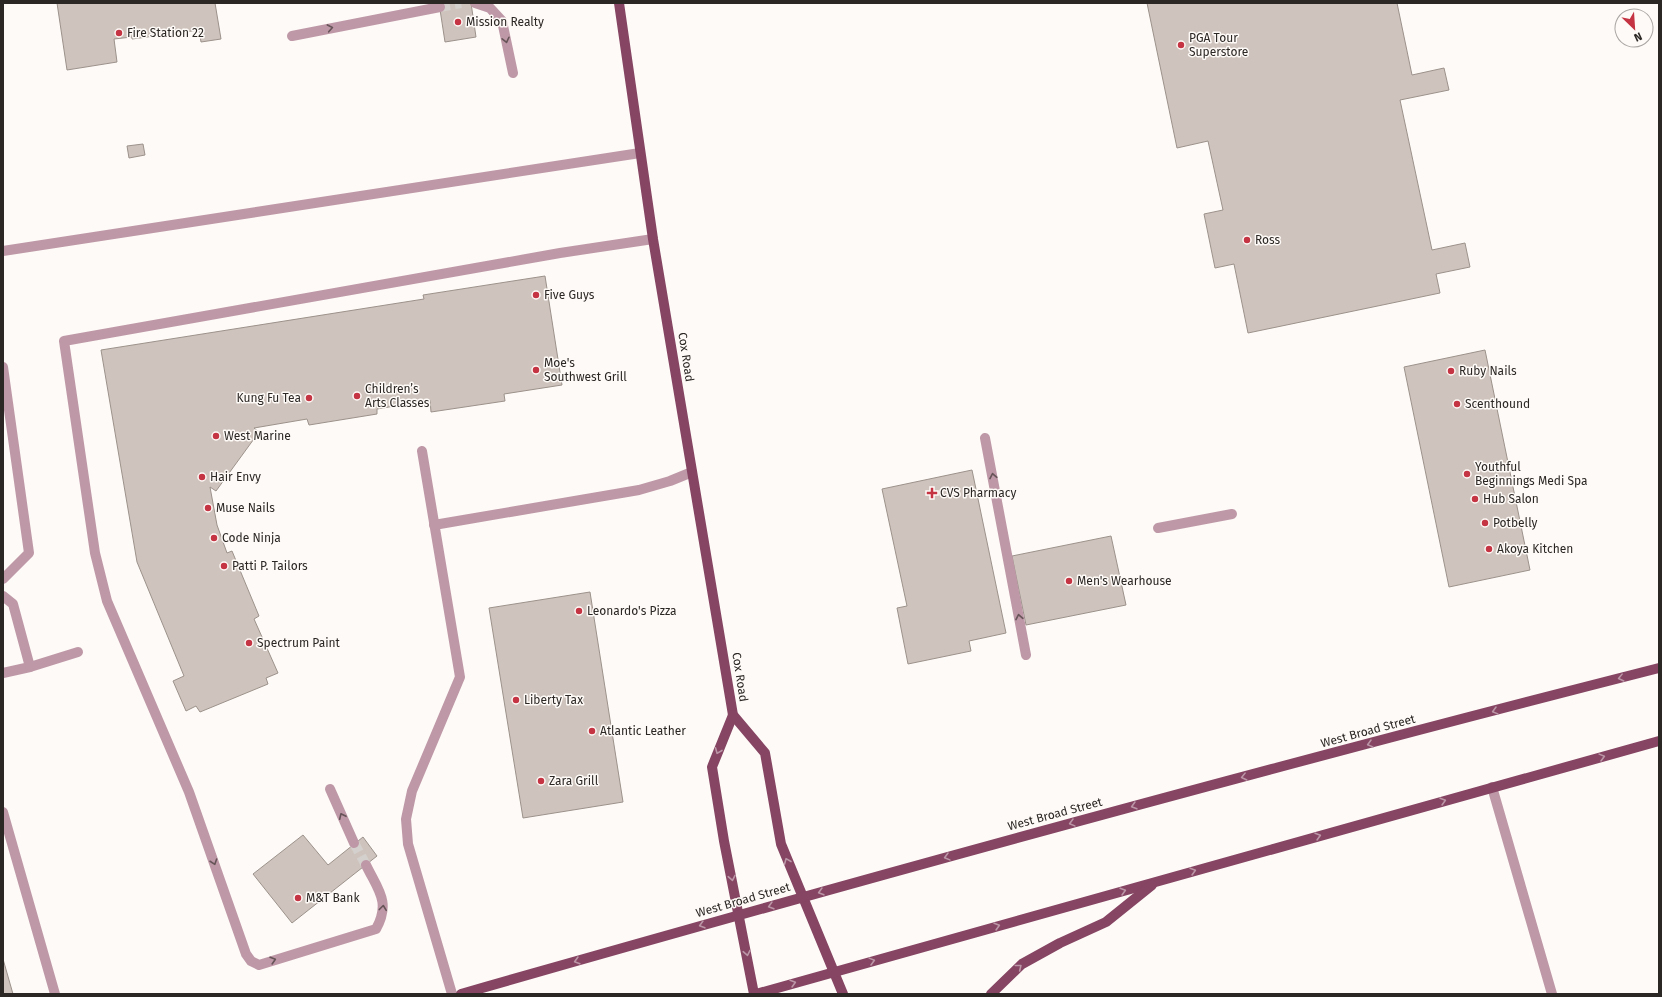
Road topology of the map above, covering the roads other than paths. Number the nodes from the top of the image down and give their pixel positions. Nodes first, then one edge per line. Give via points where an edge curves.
1 (475, 3) edge
2 (619, 3) edge
3 (440, 7) dead end
4 (292, 36) dead end
5 (513, 73) dead end
6 (640, 153) junction
7 (654, 240) junction
8 (3, 251) edge
9 (3, 367) edge
10 (986, 438) dead end
11 (422, 451) dead end
12 (692, 472) junction
13 (1232, 514) dead end
14 (434, 525) junction
15 (1158, 528) dead end
16 (3, 579) edge
17 (3, 596) edge
18 (78, 652) dead end
19 (1026, 655) dead end
20 (30, 667) junction
21 (1659, 668) edge
22 (3, 673) edge
23 (733, 715) junction
24 (1659, 741) edge
25 (1492, 787) junction
26 (330, 789) dead end
27 (3, 812) edge
28 (354, 843) tunnel mouth
29 (366, 865) tunnel mouth
30 (1156, 882) junction
31 (803, 897) junction
32 (739, 915) junction
33 (835, 971) junction
34 (55, 994) edge
35 (452, 994) edge
36 (461, 994) edge
37 (755, 994) edge
38 (843, 994) edge
39 (991, 994) edge
40 (1552, 994) edge

1 -> 5 lane via 490,8 502,21
2 - 6 main road, Cox Road
4 -> 3 lane
6 - 7 main road, Cox Road
6 - 8 lane
7 - 12 main road, Cox Road
7 -> 29 lane via 560,253 64,341 95,553 107,601 189,792 246,954 251,961 259,965 376,929 381,920 384,901
9 - 16 lane via 29,553
19 -> 10 lane
11 - 14 lane
12 - 14 lane via 639,490
12 - 23 main road, Cox Road
13 - 15 lane
14 - 35 lane via 460,677 412,791 406,819 408,844
17 - 20 lane via 13,604
18 - 20 lane
20 - 22 lane
21 -> 31 main road, West Broad Street via 1158,799
31 -> 23 main road, Cox Road via 781,844 765,753
23 -> 32 main road, Cox Road via 712,768
25 -> 24 main road
30 -> 25 main road
25 - 40 lane
28 -> 26 lane
27 - 34 lane
33 -> 30 main road
39 -> 30 main road via 1022,964 1106,922
31 -> 32 main road, West Broad Street
31 - 33 main road, Cox Road
32 -> 36 main road, West Broad Street
32 -> 37 main road, Cox Road
37 -> 33 main road
33 - 38 main road, Cox Road

